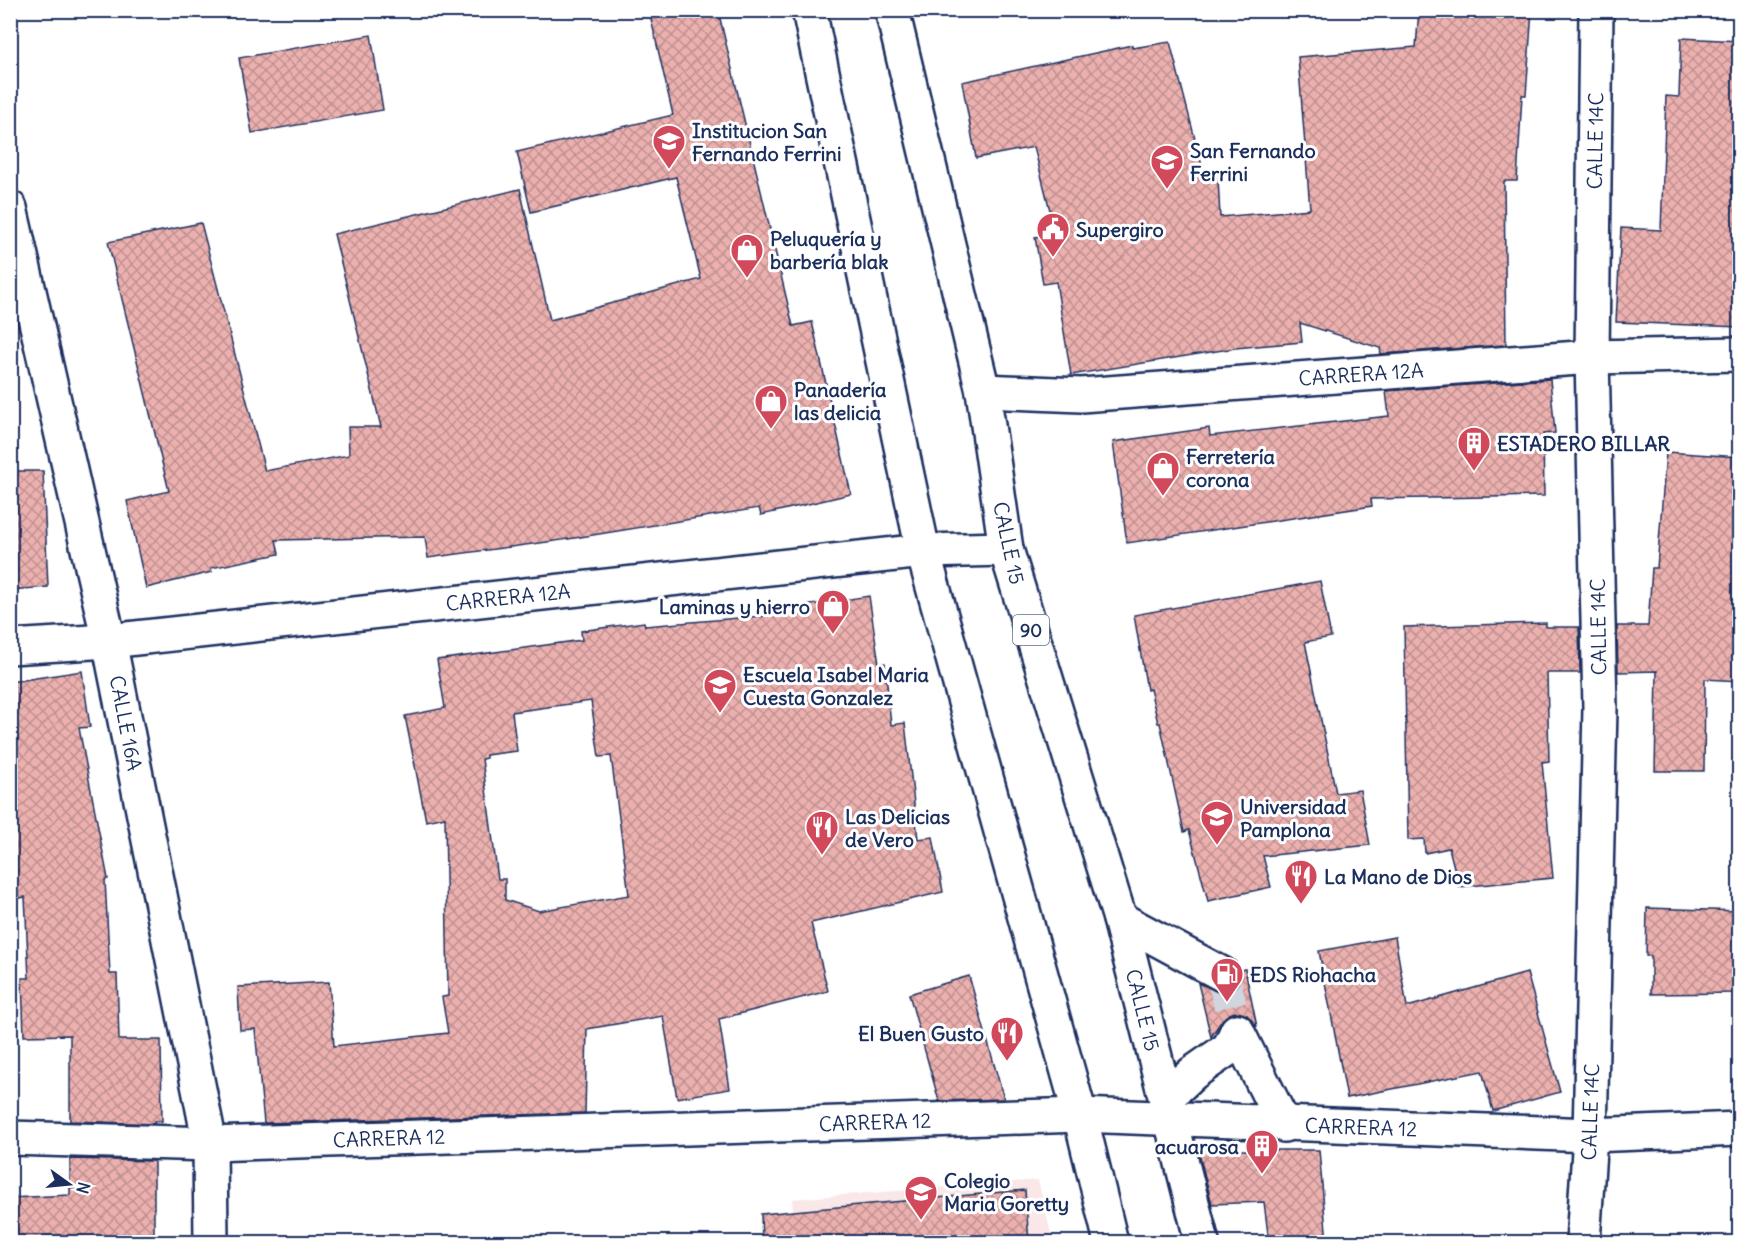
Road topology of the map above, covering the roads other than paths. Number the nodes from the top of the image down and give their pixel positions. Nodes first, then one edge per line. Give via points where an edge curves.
1 (809, 10) edge
2 (892, 10) edge
3 (1596, 10) edge
4 (10, 208) edge
5 (1740, 354) edge
6 (1592, 357) junction
7 (983, 391) junction
8 (1006, 549) junction
9 (923, 551) junction
10 (109, 641) junction
11 (10, 647) edge
12 (1119, 919) junction
13 (1222, 974) dead end
14 (1169, 1109) junction
15 (1080, 1115) junction
16 (1284, 1125) junction
17 (1740, 1129) edge
18 (1590, 1135) junction
19 (10, 1138) edge
20 (210, 1144) junction
21 (211, 1242) edge
22 (1111, 1242) edge
23 (1202, 1242) edge
24 (1583, 1242) edge

1 - 9 main road
2 - 7 main road, CALLE 15 / 90
3 - 6 main road, CALLE 14C
4 - 10 main road, CALLE 16A
5 - 6 main road, CARRERA 12A
6 - 7 main road, CARRERA 12A via 1081,395
6 - 18 main road, CALLE 14C via 1600,708
7 - 8 main road, CALLE 15 / 90
8 - 9 main road, CARRERA 12A
8 - 12 main road, CALLE 15 / 90
9 - 10 main road, CARRERA 12A
9 - 15 main road
10 - 11 main road, CARRERA 12A
10 - 20 main road, CALLE 16A
12 - 13 main road
12 - 14 main road, CALLE 15 / 90
14 - 15 main road, CARRERA 12
14 - 16 main road, CARRERA 12
14 - 16 main road via 1193,1073 1229,1048 1237,1031
14 - 23 main road, CALLE 15 / 90
15 - 20 main road, CARRERA 12
15 - 22 main road
16 - 18 main road, CARRERA 12
17 - 18 main road, CARRERA 12
18 - 24 main road, CALLE 14C
19 - 20 main road, CARRERA 12
20 - 21 main road, CALLE 16A

